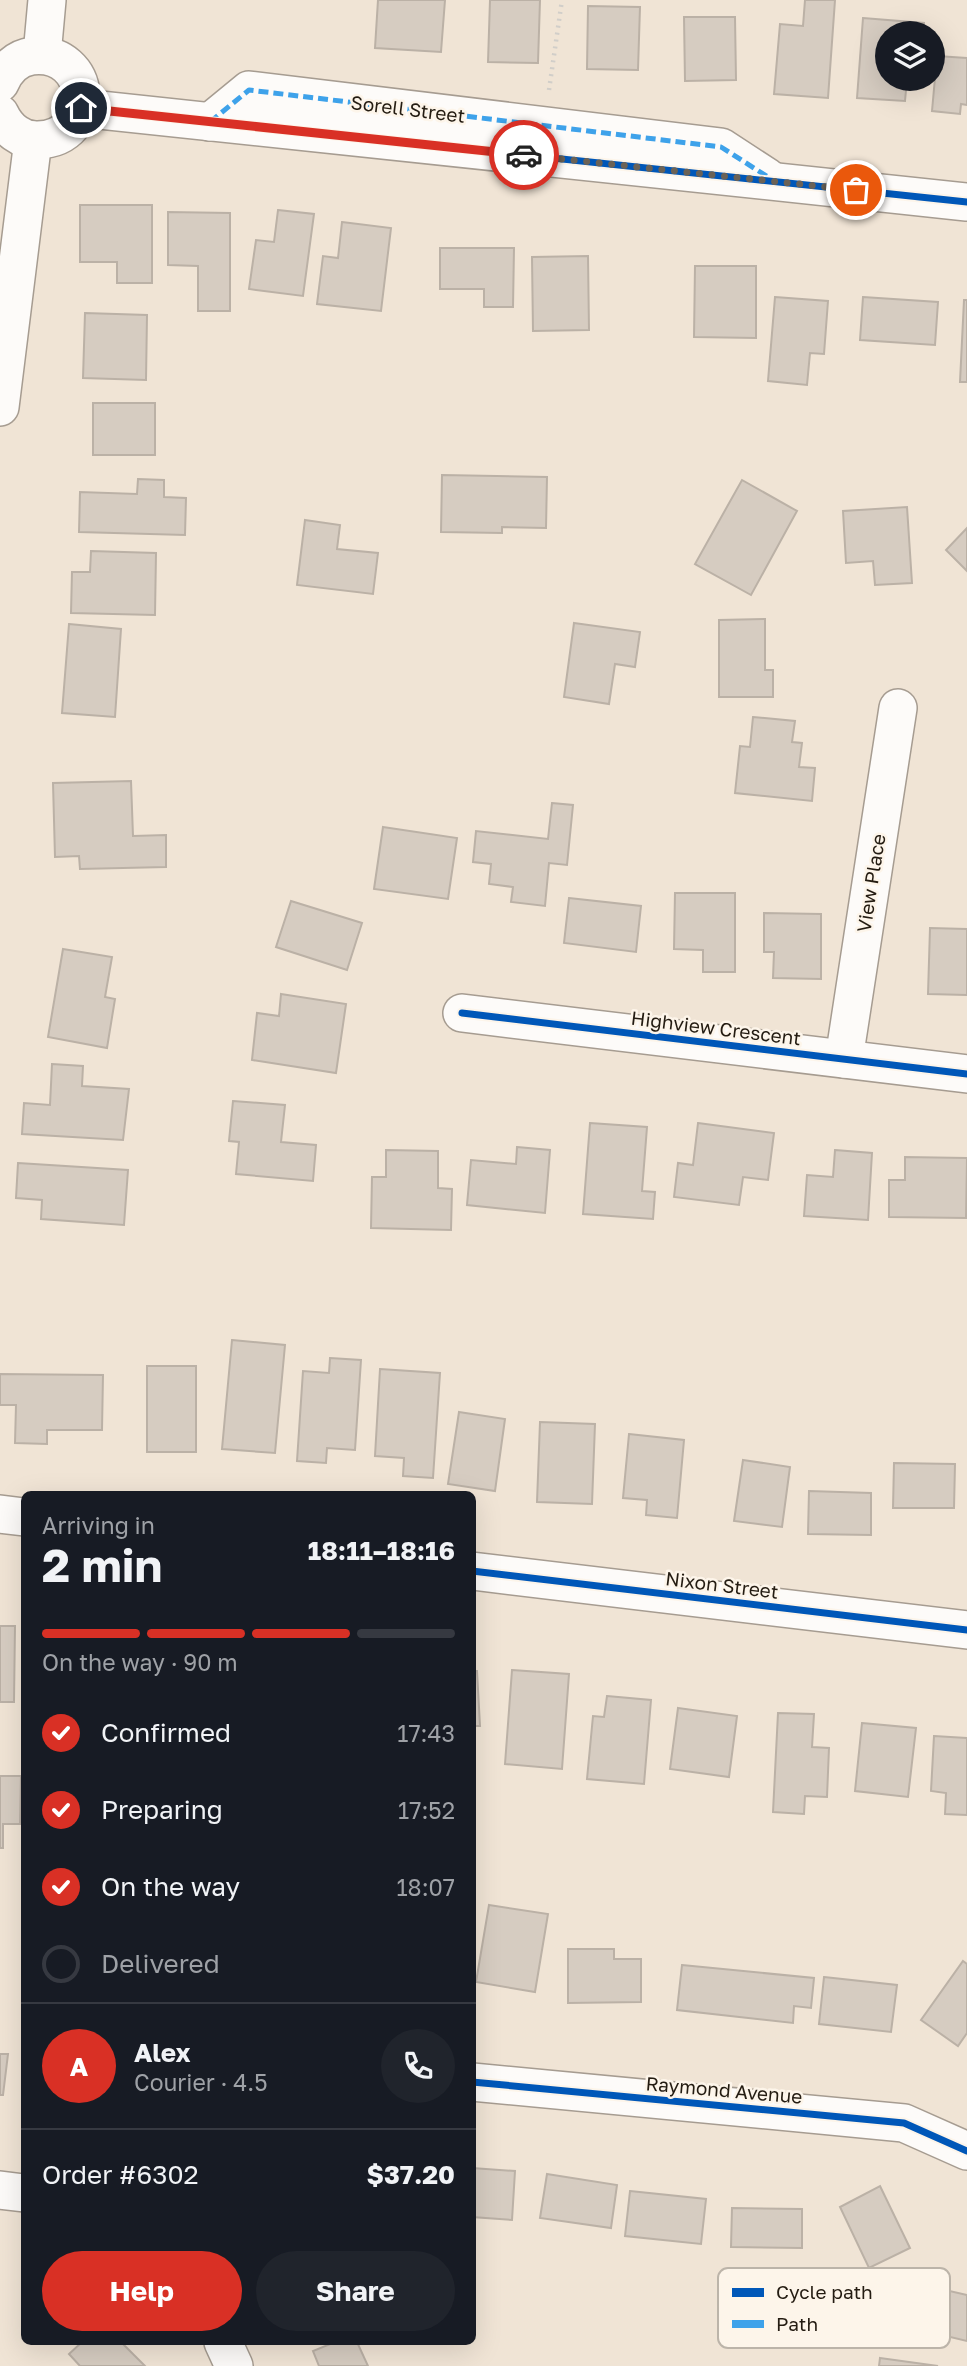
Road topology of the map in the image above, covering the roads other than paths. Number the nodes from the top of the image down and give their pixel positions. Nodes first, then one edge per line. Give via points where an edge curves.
1 (47, 0) edge
2 (41, 55) junction
3 (0, 83) edge
4 (81, 108) junction
5 (0, 114) edge
6 (210, 122) junction
7 (33, 141) junction
8 (774, 181) junction
9 (967, 202) edge
10 (0, 407) edge
11 (898, 708) dead end
12 (462, 1013) dead end
13 (844, 1059) junction
14 (967, 1074) edge
15 (0, 1514) edge
16 (21, 1517) edge
17 (476, 1571) edge
18 (967, 1630) edge
19 (476, 2082) edge
20 (967, 2151) edge
21 (0, 2190) edge
22 (21, 2193) edge
23 (224, 2345) edge
24 (234, 2366) edge

1 - 2 street
2 - 3 street via 13,64
2 - 4 street via 69,66 78,79
4 - 6 street, Sorell Street
4 - 7 street via 63,134
5 - 7 street via 9,128
6 - 8 street, Sorell Street
6 - 8 street, Sorell Street via 249,90 721,147
7 - 10 street
8 - 9 street, Sorell Street
11 - 13 street, View Place
12 - 13 street, Highview Crescent
13 - 14 street, Highview Crescent
15 - 16 street
17 - 18 street, Nixon Street
19 - 20 street, Raymond Avenue via 904,2123
21 - 22 street
23 - 24 street

